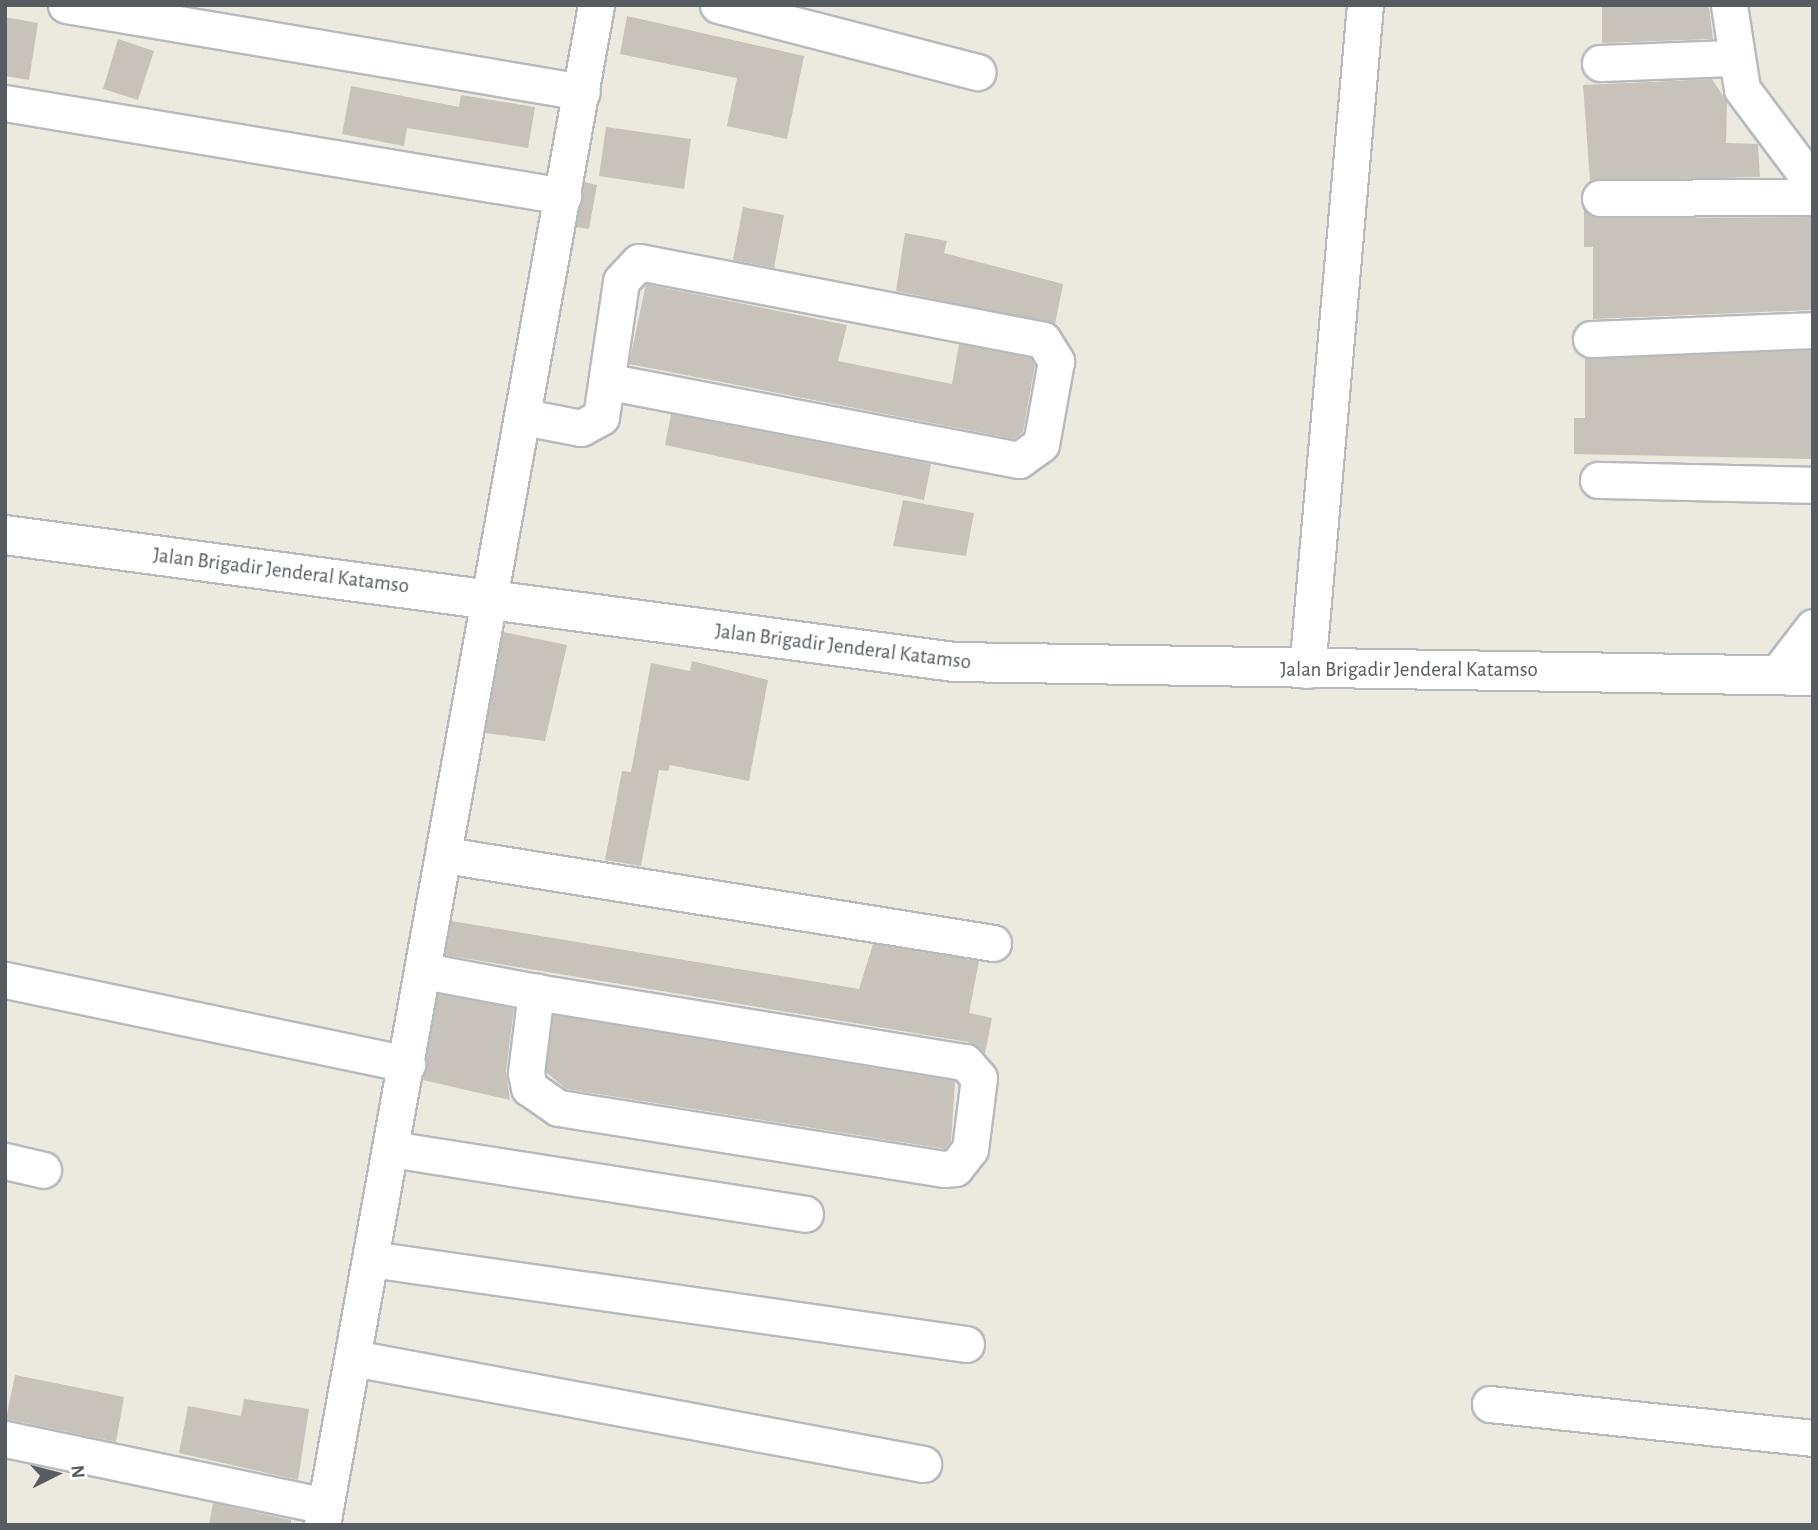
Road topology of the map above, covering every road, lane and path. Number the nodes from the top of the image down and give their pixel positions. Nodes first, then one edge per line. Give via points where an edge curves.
1 (66, 5) edge
2 (596, 5) edge
3 (718, 5) edge
4 (1365, 5) edge
5 (1729, 5) edge
6 (1732, 58) junction
7 (1600, 63) dead end
8 (978, 72) dead end
9 (582, 92) junction
10 (5, 103) edge
11 (1813, 184) edge
12 (563, 195) junction
13 (1813, 197) edge
14 (1600, 198) dead end
15 (1813, 330) edge
16 (1591, 339) dead end
17 (606, 381) junction
18 (524, 417) junction
19 (1598, 481) dead end
20 (1813, 485) edge
21 (5, 535) edge
22 (493, 598) junction
23 (1813, 627) edge
24 (1307, 670) junction
25 (1795, 675) edge
26 (445, 855) junction
27 (993, 943) dead end
28 (424, 971) junction
29 (5, 981) edge
30 (537, 992) junction
31 (407, 1064) junction
32 (391, 1149) junction
33 (5, 1161) edge
34 (43, 1170) dead end
35 (805, 1214) dead end
36 (371, 1259) junction
37 (966, 1344) dead end
38 (353, 1358) junction
39 (1490, 1404) dead end
40 (1813, 1438) edge
41 (5, 1439) edge
42 (923, 1464) dead end
43 (324, 1515) edge

1 - 9 street
2 - 9 street
3 - 8 street
4 - 24 street
5 - 6 street
6 - 7 street
6 - 11 street via 1753,111
9 - 12 street
10 - 12 street
12 - 18 street
13 - 14 street
15 - 16 street
17 - 17 street via 624,271 649,261 1043,340 1056,360 1041,444 1018,460
17 - 18 street via 601,417 593,425
18 - 22 street
19 - 20 street
21 - 22 main road, Jalan Brigadir Jenderal Katamso
22 - 24 main road, Jalan Brigadir Jenderal Katamso via 954,663
22 - 26 street
23 - 25 street
24 - 25 main road, Jalan Brigadir Jenderal Katamso
26 - 27 street
26 - 28 street
28 - 30 street
28 - 31 street
29 - 31 street
30 - 30 street via 965,1062 979,1078 970,1149 955,1168 944,1169 558,1108 529,1088 526,1073
31 - 32 street
32 - 35 street
32 - 36 street
33 - 34 street
36 - 37 street
36 - 38 street
38 - 42 street
38 - 43 street
39 - 40 street
41 - 43 street

